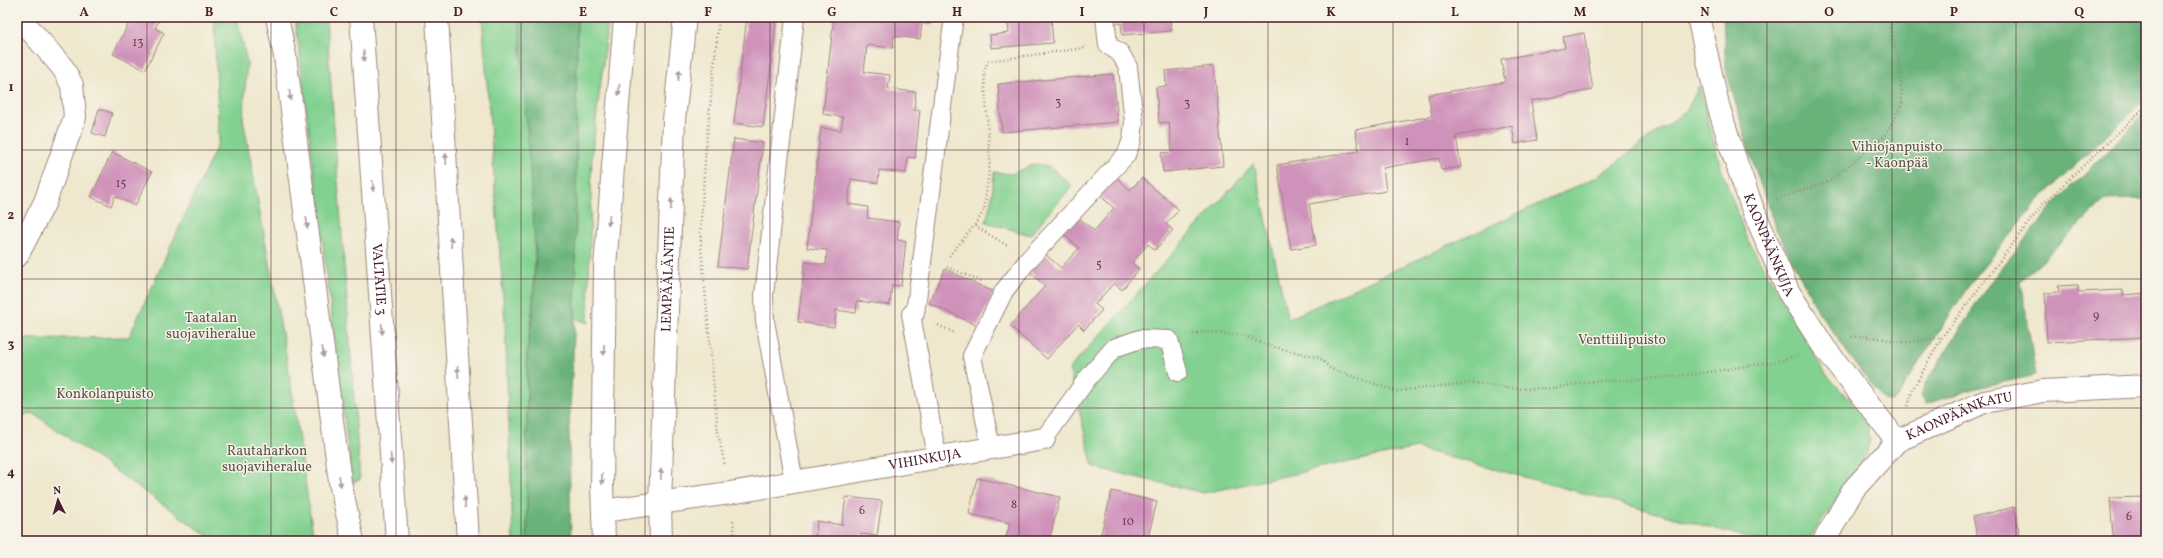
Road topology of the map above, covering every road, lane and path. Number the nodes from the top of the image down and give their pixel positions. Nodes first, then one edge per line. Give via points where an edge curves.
1 (19, 17) edge
2 (277, 17) edge
3 (361, 17) edge
4 (437, 17) edge
5 (625, 17) edge
6 (685, 17) edge
7 (719, 17) edge
8 (795, 17) edge
9 (954, 17) edge
10 (1105, 17) edge
11 (1893, 17) edge
12 (1699, 21) dead end
13 (1108, 45) junction
14 (2146, 106) edge
15 (2138, 114) junction
16 (2146, 115) edge
17 (1752, 207) junction
18 (974, 226) junction
19 (17, 256) edge
20 (946, 259) dead end
21 (1029, 259) junction
22 (941, 264) dead end
23 (1004, 291) junction
24 (915, 313) junction
25 (1942, 337) junction
26 (1169, 340) junction
27 (1824, 347) junction
28 (972, 356) junction
29 (1178, 372) dead end
30 (2146, 386) edge
31 (1044, 439) joint
32 (1897, 441) junction
33 (991, 448) junction
34 (937, 457) junction
35 (794, 482) junction
36 (730, 493) junction
37 (660, 503) junction
38 (603, 511) junction
39 (352, 541) edge
40 (397, 541) edge
41 (468, 541) edge
42 (604, 541) edge
43 (661, 541) edge
44 (1824, 541) edge

1 - 19 main road via 63,68 72,85 75,117 45,202
2 -> 39 main road via 286,64 340,482
3 -> 40 main road, VALTATIE 3
41 -> 4 main road
5 -> 38 main road via 605,268
37 -> 6 main road, LEMPÄÄLÄNTIE via 674,120
7 - 36 path via 700,234 718,434
8 - 35 lane via 764,295 765,321
9 - 24 lane
10 - 13 lane
11 - 17 path via 1890,28 1900,67 1902,104 1885,136 1830,181
12 - 17 main road, KAONPÄÄNKUJA via 1718,105
13 - 18 path via 988,61 984,72 990,161 984,210
13 - 21 lane via 1120,53 1128,68 1134,122 1132,140 1126,155
14 - 15 path
15 - 16 path
15 - 25 path via 2043,204
17 - 27 main road, KAONPÄÄNKUJA via 1788,291
18 - 20 path
18 - 21 path
21 - 23 lane
22 - 23 path
23 - 28 lane
24 - 28 path via 954,333
24 - 34 lane via 911,314
25 - 27 path via 1904,342 1862,336 1846,337
25 - 32 path via 1913,389
26 - 27 path via 1208,332 1246,336 1266,345 1320,358 1330,369 1396,391 1474,383 1516,388 1554,388 1595,381 1648,380 1783,360
26 - 29 lane
26 - 31 lane, VIHINKUJA via 1140,339 1114,348 1087,379
27 - 32 main road, KAONPÄÄNKUJA
28 - 33 lane
30 - 32 main road, KAONPÄÄNKATU via 2043,390 1984,402
31 - 33 main road, VIHINKUJA
32 - 44 main road, KAONPÄÄNKATU via 1853,490
33 - 34 main road, VIHINKUJA
34 - 35 main road, VIHINKUJA
35 - 36 main road, VIHINKUJA
36 - 37 main road, VIHINKUJA
37 - 38 main road, VIHINKUJA
37 - 43 main road, LEMPÄÄLÄNTIE
38 - 42 main road

